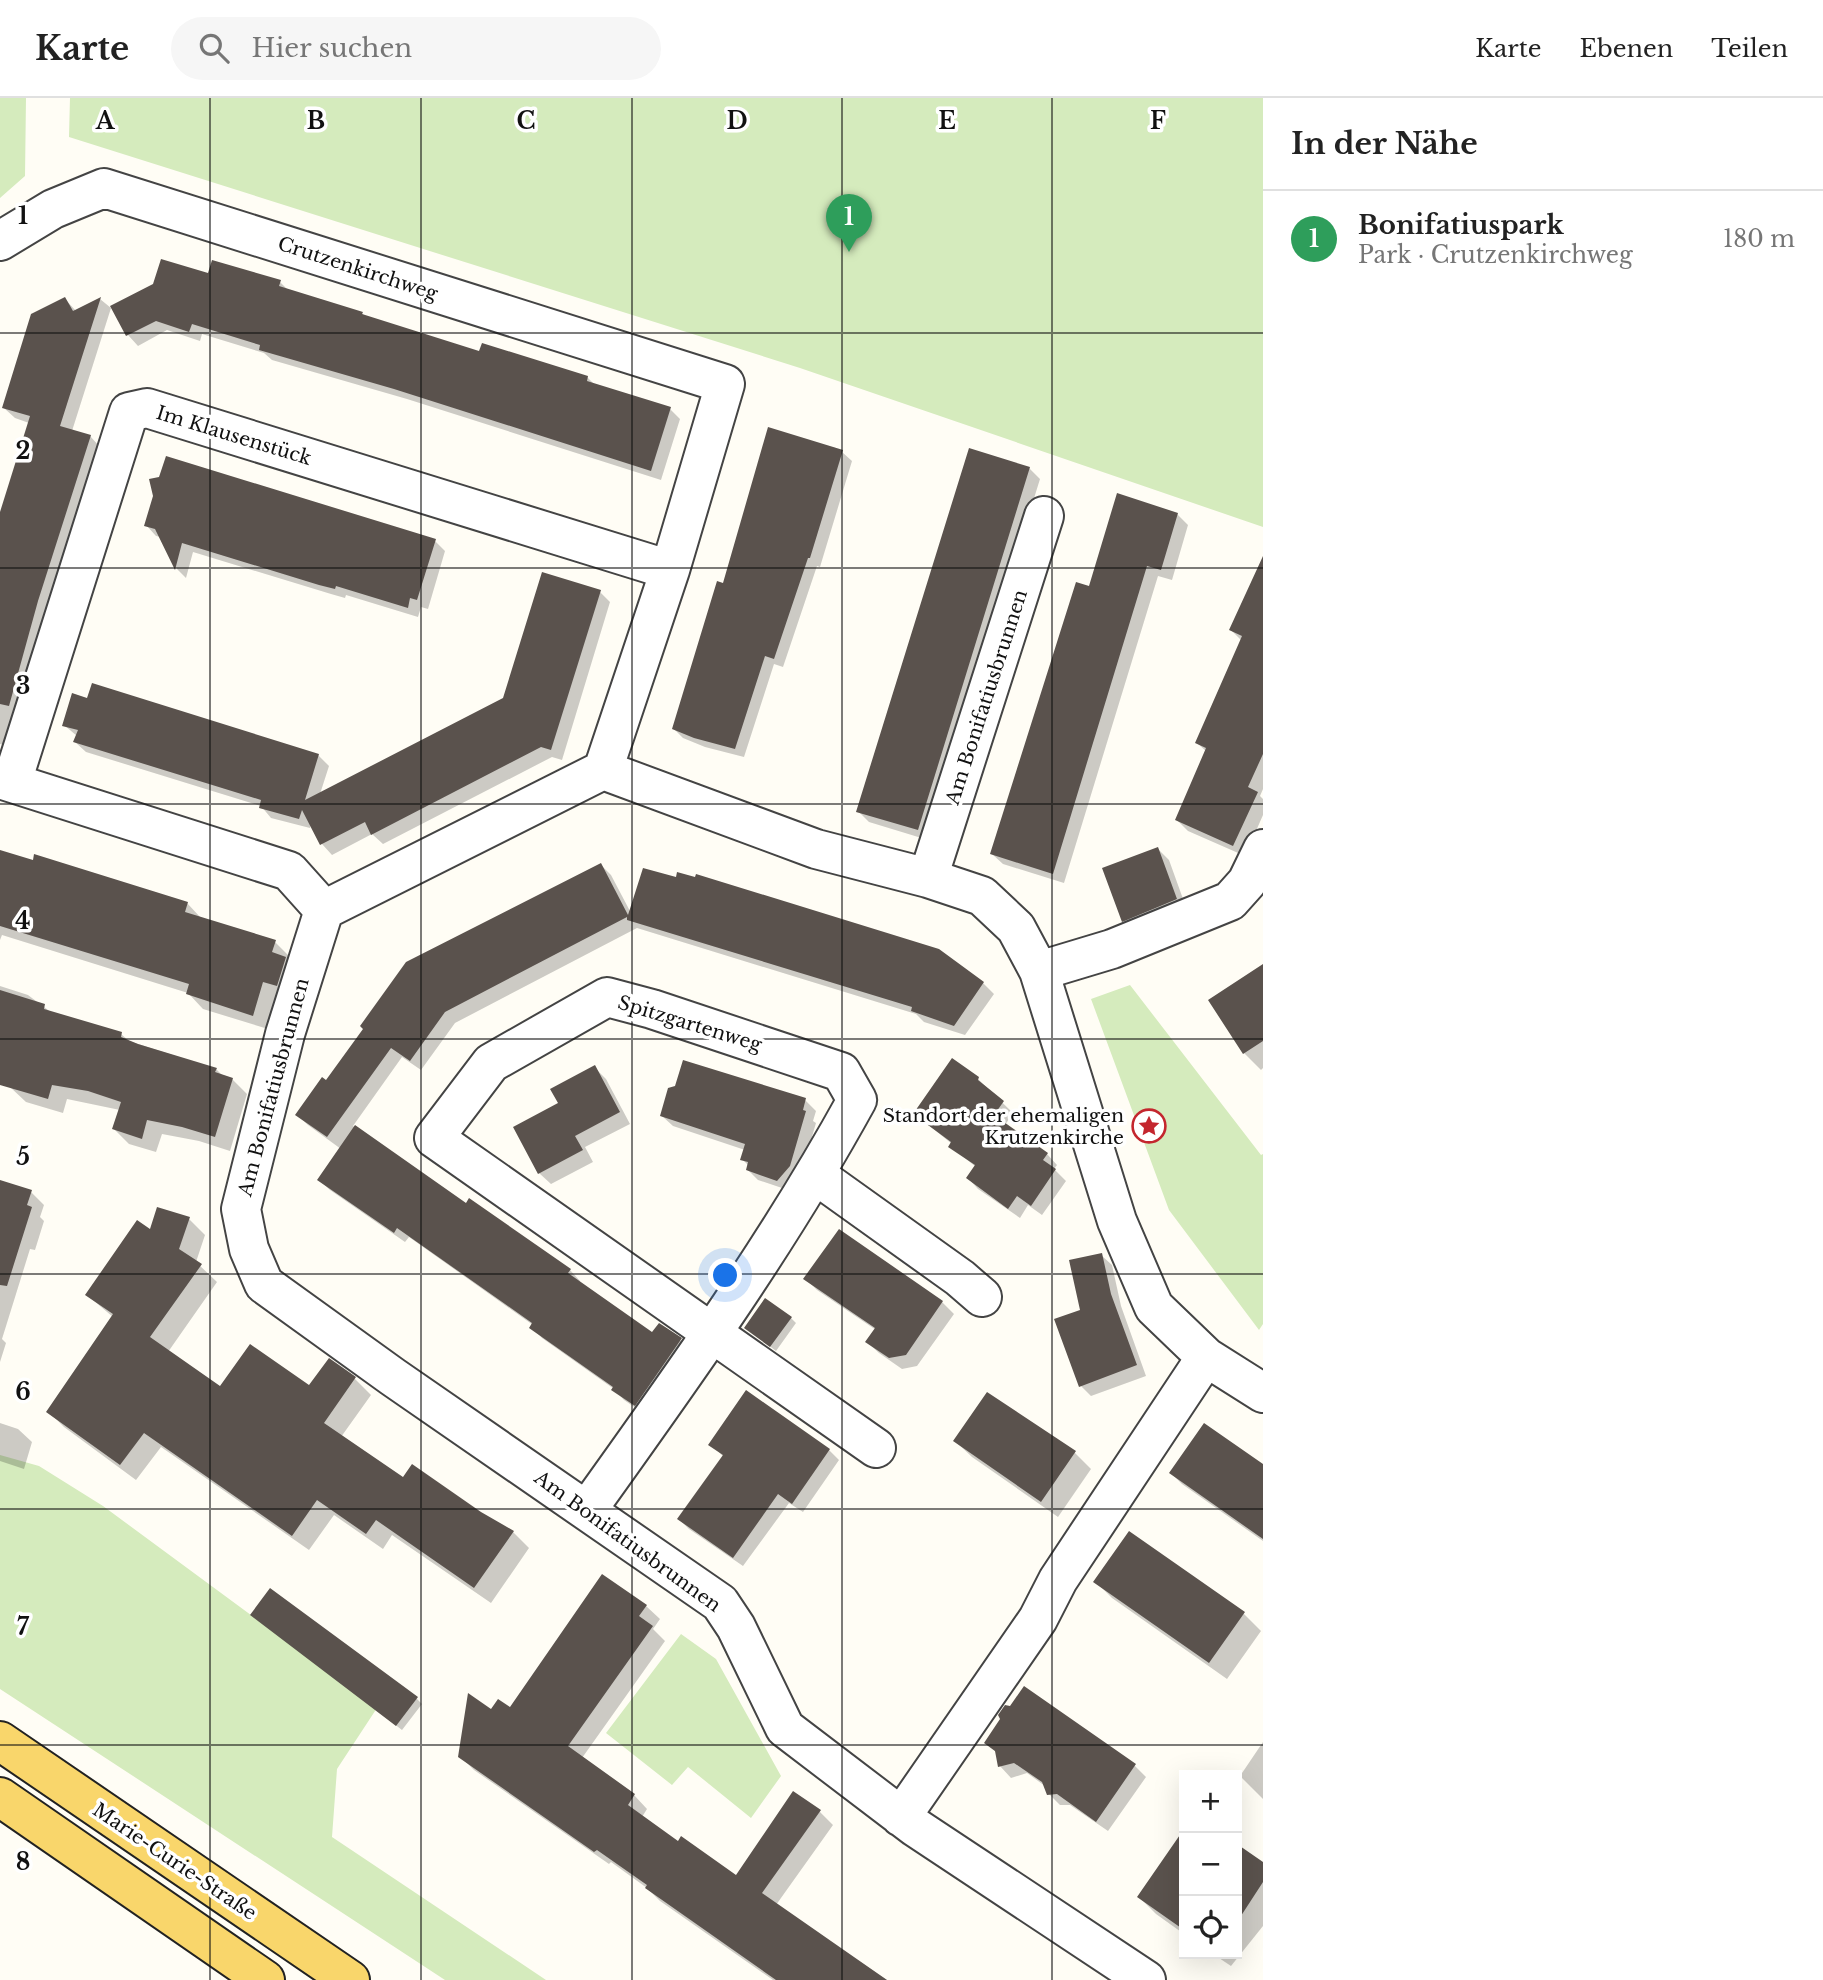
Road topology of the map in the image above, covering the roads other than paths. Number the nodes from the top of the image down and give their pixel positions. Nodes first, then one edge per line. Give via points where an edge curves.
1 (0, 242) edge
2 (1044, 516) dead end
3 (670, 570) junction
4 (603, 770) junction
5 (6, 781) edge
6 (1263, 849) edge
7 (928, 878) junction
8 (324, 910) junction
9 (1039, 971) junction
10 (816, 1175) junction
11 (982, 1297) dead end
12 (713, 1334) junction
13 (1206, 1357) junction
14 (1263, 1393) edge
15 (876, 1448) dead end
16 (587, 1510) junction
17 (0, 1741) edge
18 (0, 1797) edge
19 (901, 1817) junction
20 (265, 1980) edge
21 (350, 1980) edge
22 (1146, 1980) edge

1 - 3 street, Crutzenkirchweg via 53,209 104,187 725,384
2 - 7 street, Am Bonifatiusbrunnen
3 - 4 street
3 - 5 street, Im Klausenstück via 147,408 129,412
4 - 7 street via 816,849
4 - 8 street
5 - 8 street, Im Klausenstück via 289,871
6 - 9 street via 1247,882 1230,901 1112,950
7 - 9 street via 982,895 1016,928
8 - 16 street, Am Bonifatiusbrunnen via 285,1034 241,1209 248,1249 264,1284
9 - 13 street via 1117,1221 1154,1307
10 - 11 street
10 - 12 street, Spitzgartenweg
10 - 12 street, Spitzgartenweg via 857,1100 841,1072 607,997 491,1063 434,1138
12 - 15 street, Spitzgartenweg
12 - 16 street, Spitzgartenweg
13 - 14 street
13 - 19 street via 1058,1580 1038,1619
16 - 19 street, Am Bonifatiusbrunnen via 720,1603 785,1728
17 - 21 main road, Marie-Curie-Straße
18 - 20 main road
19 - 22 street, Am Bonifatiusbrunnen

